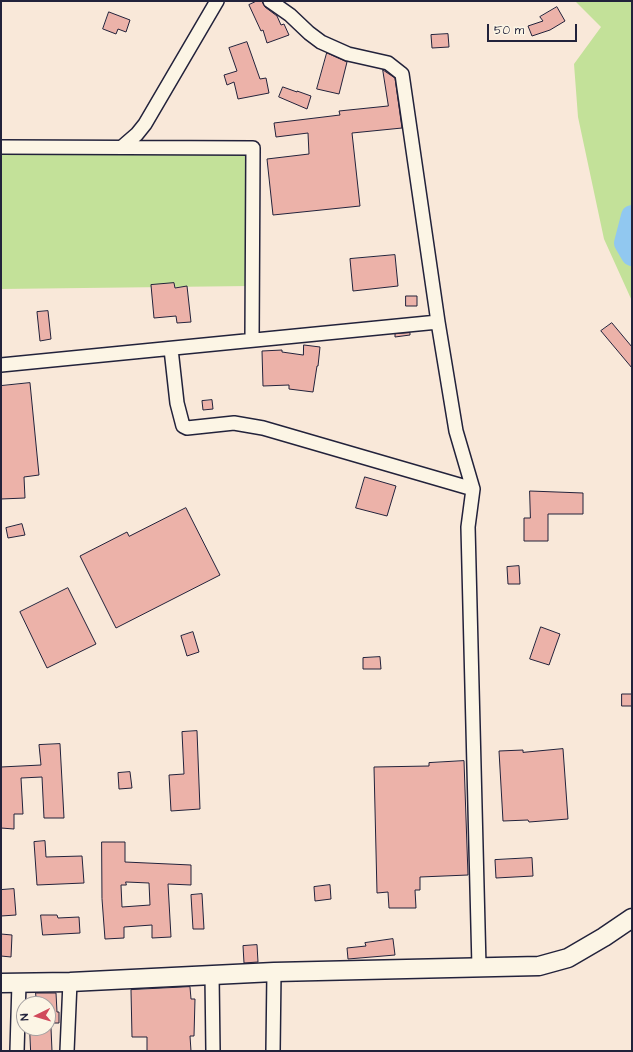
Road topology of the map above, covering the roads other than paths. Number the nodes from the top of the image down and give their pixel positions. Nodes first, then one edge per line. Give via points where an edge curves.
1 (217, 1) edge
2 (270, 1) edge
3 (1, 146) edge
4 (122, 147) junction
5 (438, 322) junction
6 (252, 340) junction
7 (171, 349) junction
8 (1, 365) edge
9 (473, 489) junction
10 (632, 918) edge
11 (479, 967) junction
12 (274, 972) junction
13 (212, 975) junction
14 (70, 982) junction
15 (1, 983) edge
16 (19, 983) junction
17 (16, 1051) edge
18 (67, 1051) edge
19 (213, 1051) edge
20 (273, 1051) edge

1 - 4 street via 145,124 138,134
2 - 5 street via 321,42 348,54 388,63 402,74
3 - 4 street
4 - 6 street via 253,148
5 - 6 street
5 - 9 street via 456,431
6 - 7 street
7 - 8 street
7 - 9 street via 177,403 183,426 187,428 234,423 263,428
9 - 11 street via 468,527
10 - 11 street via 568,958 520,968
11 - 12 street
12 - 13 street
12 - 20 street
13 - 14 street
13 - 19 street
14 - 16 street
14 - 18 street
15 - 16 street
16 - 17 street

